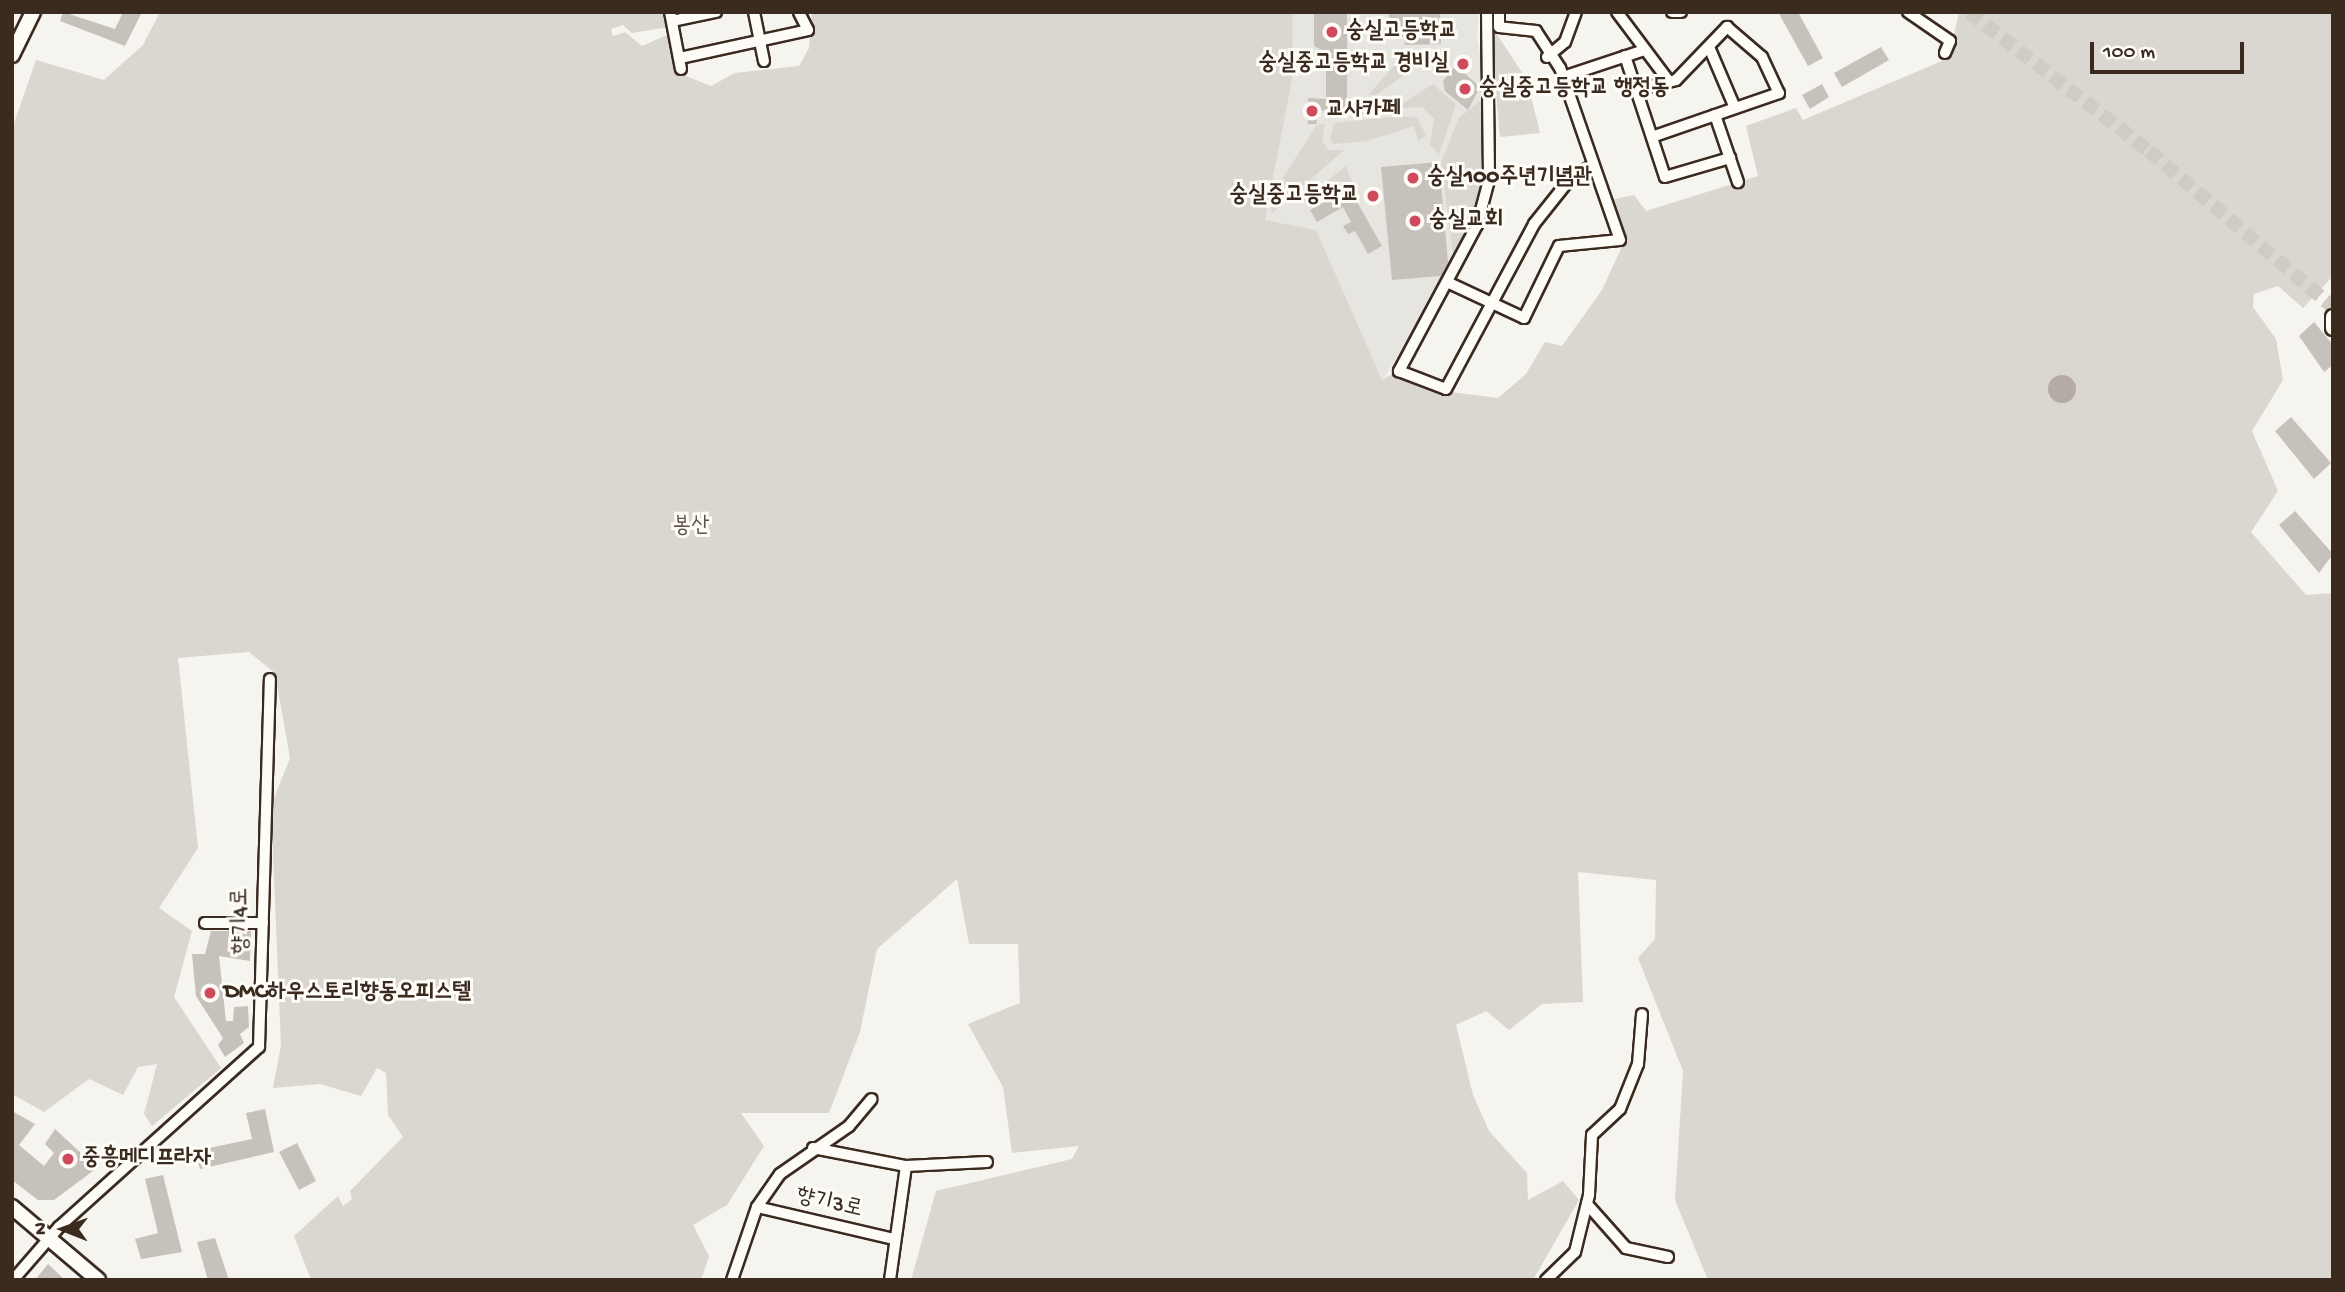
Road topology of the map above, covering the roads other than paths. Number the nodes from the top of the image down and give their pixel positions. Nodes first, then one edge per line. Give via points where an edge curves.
1 (33, 12) edge
2 (716, 12) edge
3 (754, 12) edge
4 (799, 12) edge
5 (1487, 12) edge
6 (1499, 12) edge
7 (1576, 12) edge
8 (1617, 12) edge
9 (1672, 12) edge
10 (1681, 12) edge
11 (1908, 12) edge
12 (671, 17) edge
13 (761, 41) junction
14 (1709, 47) junction
15 (1644, 50) junction
16 (1945, 54) dead end
17 (12, 55) edge
18 (1625, 56) junction
19 (1547, 57) junction
20 (764, 61) dead end
21 (1563, 77) junction
22 (1668, 80) junction
23 (1636, 90) junction
24 (1735, 108) junction
25 (1715, 115) junction
26 (1652, 137) junction
27 (1730, 158) junction
28 (1590, 167) junction
29 (1738, 182) dead end
30 (1447, 282) junction
31 (1493, 304) junction
32 (2333, 317) edge
33 (2333, 328) edge
34 (270, 679) dead end
35 (205, 923) dead end
36 (263, 923) junction
37 (1642, 1014) dead end
38 (872, 1099) dead end
39 (813, 1148) junction
40 (987, 1162) dead end
41 (906, 1166) junction
42 (1587, 1205) junction
43 (12, 1207) edge
44 (757, 1207) junction
45 (49, 1237) junction
46 (893, 1239) junction
47 (1668, 1257) dead end
48 (13, 1280) edge
49 (98, 1280) edge
50 (732, 1280) edge
51 (890, 1280) edge
52 (1546, 1280) edge

1 - 17 main road
2 - 12 street
3 - 13 street
4 - 13 street via 808,30
5 - 30 street via 1489,180 1477,225
6 - 19 street via 1499,27 1536,31
7 - 19 street via 1564,42
8 - 15 street
9 - 10 street
11 - 16 street via 1950,41
12 - 13 street via 680,63
13 - 20 street
14 - 22 street via 1676,80
14 - 24 street
14 - 24 street via 1727,27 1762,57 1779,93
15 - 18 street
15 - 22 street
18 - 21 street
18 - 23 street
19 - 21 street
21 - 28 street
22 - 23 street
23 - 26 street
24 - 25 street
25 - 26 street
25 - 27 street
26 - 27 street via 1665,177
27 - 29 street
28 - 31 street via 1541,214
28 - 31 street via 1620,240 1559,246 1524,318
30 - 31 street
30 - 31 street via 1399,370 1446,388
32 - 33 main road
34 - 36 street, 향기4로
35 - 36 street
36 - 45 street, 향기4로 via 258,1047
37 - 42 street via 1639,1064 1620,1109 1592,1135
38 - 39 street, 향기3로 via 849,1126
39 - 41 street
39 - 44 street, 향기3로 via 780,1174
40 - 41 street
41 - 46 street
42 - 47 street via 1626,1248
42 - 52 street via 1575,1252
43 - 45 main road
44 - 46 street, 향기3로
44 - 50 street, 향기3로
45 - 48 street, 향기4로
45 - 49 main road
46 - 51 street

